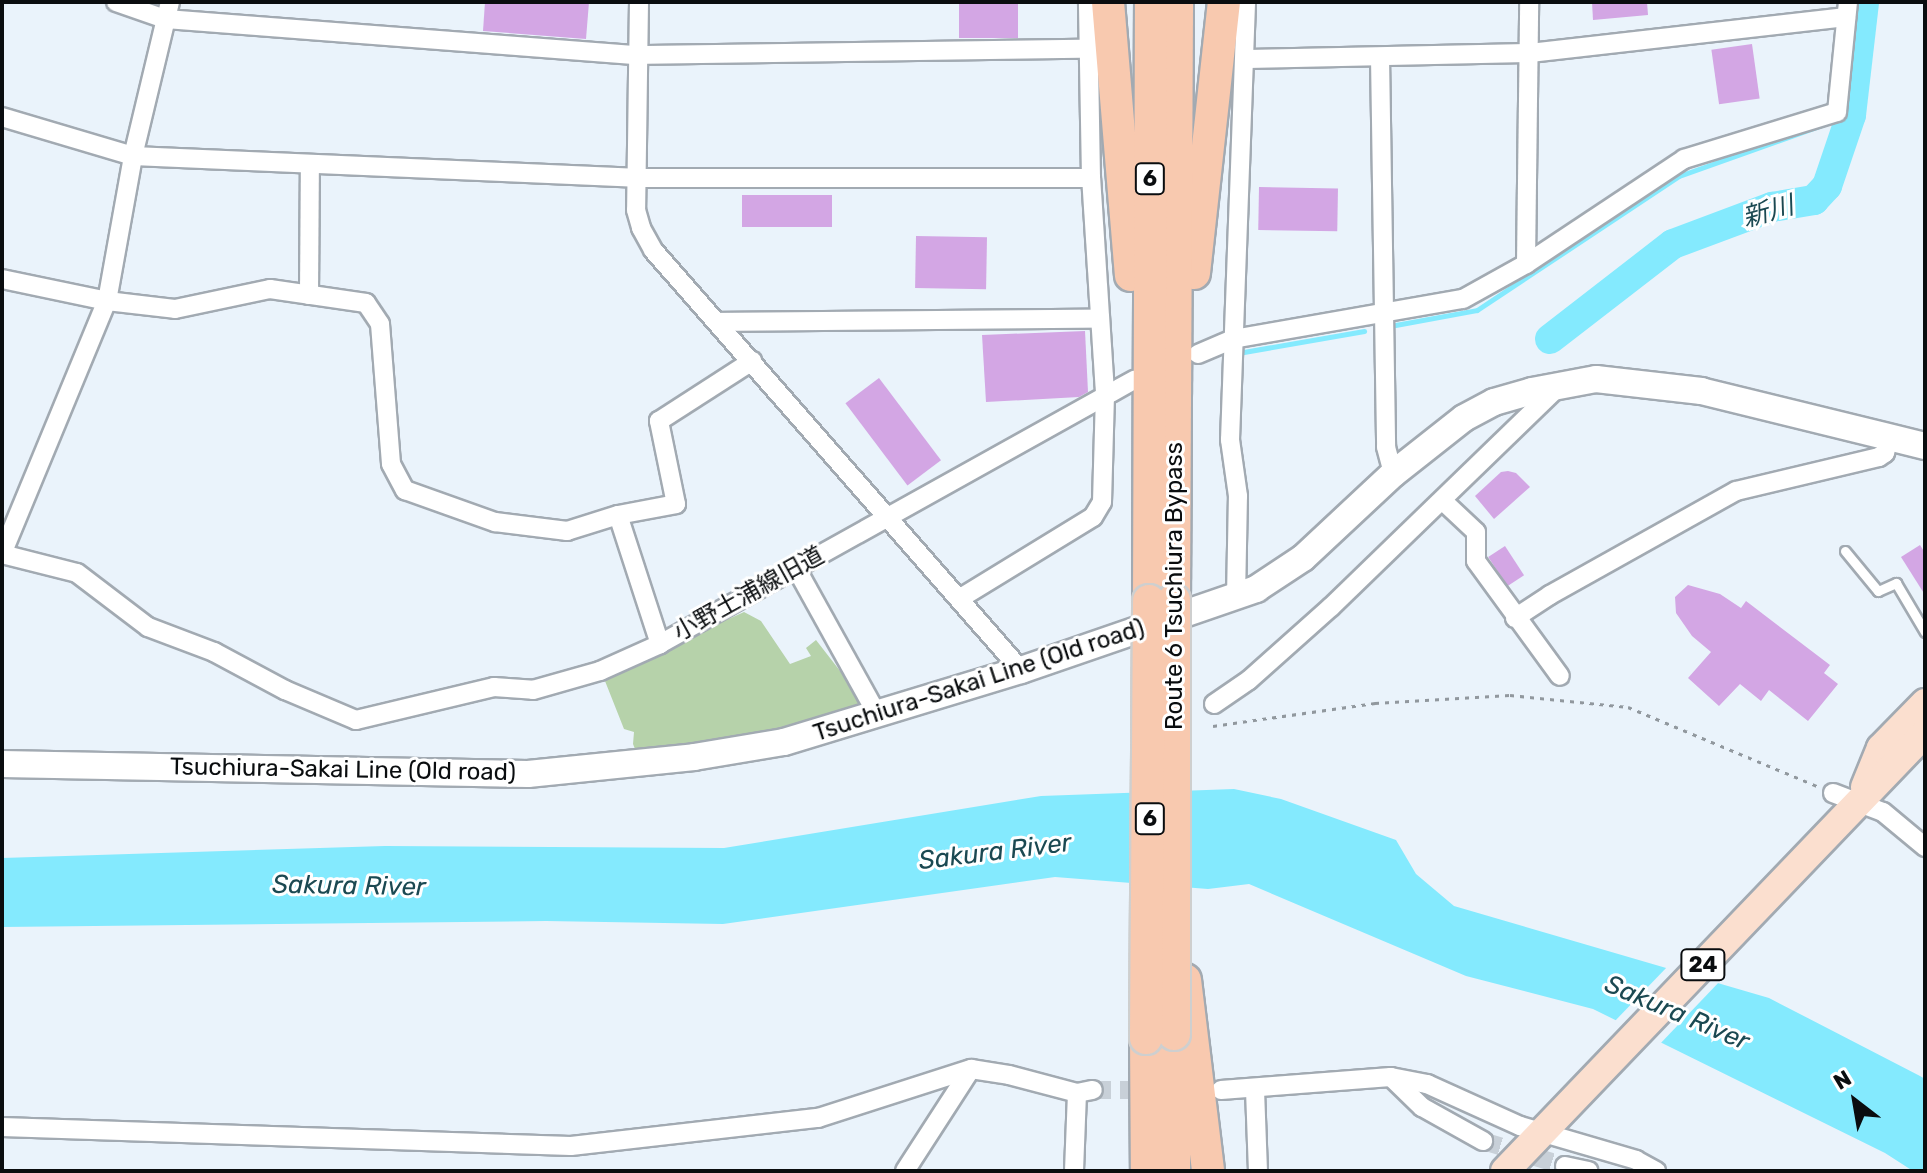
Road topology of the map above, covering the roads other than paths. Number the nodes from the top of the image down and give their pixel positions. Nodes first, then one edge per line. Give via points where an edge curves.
1 (116, 2) edge
2 (639, 2) edge
3 (1088, 2) edge
4 (1108, 2) edge
5 (1151, 2) edge
6 (1177, 2) edge
7 (1224, 2) edge
8 (1246, 2) edge
9 (1529, 2) edge
10 (1847, 9) edge
11 (168, 10) edge
12 (1089, 49) junction
13 (1530, 53) junction
14 (638, 55) junction
15 (1380, 57) junction
16 (1245, 59) junction
17 (2, 117) edge
18 (133, 156) junction
19 (310, 164) junction
20 (639, 178) junction
21 (1091, 178) junction
22 (1526, 264) junction
23 (2, 279) edge
24 (309, 295) junction
25 (107, 301) junction
26 (1384, 313) junction
27 (1099, 319) junction
28 (718, 322) junction
29 (1233, 339) junction
30 (1165, 360) junction
31 (752, 361) junction
32 (1559, 386) junction
33 (1105, 393) junction
34 (1889, 437) junction
35 (1925, 446) edge
36 (1393, 474) junction
37 (1443, 501) junction
38 (618, 515) junction
39 (887, 516) junction
40 (1845, 551) dead end
41 (2, 554) edge
42 (796, 568) junction
43 (1236, 598) junction
44 (959, 599) junction
45 (1162, 600) junction
46 (1515, 618) junction
47 (1925, 632) edge
48 (660, 644) junction
49 (1021, 670) junction
50 (1560, 676) dead end
51 (1925, 703) edge
52 (1214, 704) dead end
53 (877, 714) junction
54 (1925, 733) edge
55 (1925, 756) edge
56 (2, 764) edge
57 (1845, 805) junction
58 (1925, 847) edge
59 (1164, 1040) junction
60 (971, 1069) junction
61 (1391, 1077) junction
62 (1221, 1090) dead end
63 (1255, 1090) junction
64 (1552, 1121) junction
65 (2, 1127) edge
66 (1483, 1141) tunnel mouth
67 (1565, 1166) dead end
68 (905, 1171) edge
69 (1074, 1171) edge
70 (1132, 1171) edge
71 (1147, 1171) edge
72 (1174, 1171) edge
73 (1208, 1171) edge
74 (1258, 1171) edge
75 (1505, 1171) edge
76 (1588, 1171) edge
77 (1656, 1171) edge

1 - 11 street
2 - 14 street
3 - 12 street
4 - 30 highway via 1133,307
5 - 30 highway, Route 6 Tsuchiura Bypass / 6
6 - 30 highway, Route 6 Tsuchiura Bypass / 6
7 - 30 highway via 1188,321
8 - 16 street
9 - 13 street
10 - 13 street
10 - 22 street, 小野土浦線旧道 via 1837,112 1684,159
11 - 14 street
11 - 18 street
12 - 14 street
12 - 21 street
13 - 15 street
13 - 22 street
14 - 20 street
15 - 16 street
15 - 26 street
16 - 29 street
17 - 18 street
18 - 19 street
18 - 25 street
19 - 20 street
19 - 24 street
20 - 21 street
20 - 28 street via 636,210 653,250
21 - 27 street
22 - 26 street, 小野土浦線旧道 via 1463,299
23 - 25 street
24 - 25 street via 270,289 175,309
24 - 38 street via 366,303 380,324 391,464 405,490 495,522 567,531
25 - 41 street
26 - 29 street, 小野土浦線旧道
26 - 36 street via 1386,447
27 - 28 street
27 - 33 street
28 - 31 street
29 - 30 street, 小野土浦線旧道
29 - 43 street via 1230,440 1238,496
30 - 33 street, 小野土浦線旧道
30 - 45 highway, Route 6 Tsuchiura Bypass / 6
31 - 38 street via 659,421 676,504
31 - 39 street
32 - 34 street, Tsuchiura-Sakai Line (Old road) via 1596,379 1675,387
32 - 36 street, Tsuchiura-Sakai Line (Old road) via 1494,402 1464,418
32 - 37 street
33 - 39 street, 小野土浦線旧道
33 - 44 street via 1102,502 1093,517
34 - 35 street, Tsuchiura-Sakai Line (Old road)
34 - 46 street via 1879,457 1736,491
36 - 43 street, Tsuchiura-Sakai Line (Old road) via 1303,558
37 - 46 street via 1476,532 1476,561
37 - 52 street via 1249,680
38 - 48 street, 小野土浦線旧道
39 - 42 street, 小野土浦線旧道
39 - 44 street
40 - 47 lane via 1878,591 1896,583
41 - 48 street via 77,573 148,627 214,652 356,720 494,687 533,690 600,671
42 - 48 street, 小野土浦線旧道
42 - 53 street
43 - 49 street, Tsuchiura-Sakai Line (Old road)
44 - 49 street
45 - 59 highway, Route 6 Tsuchiura Bypass / 6, bridge
45 - 59 highway, Route 6 Tsuchiura Bypass / 6, bridge via 1174,950
46 - 50 street
49 - 53 street, Tsuchiura-Sakai Line (Old road)
51 - 57 main road, 24 via 1881,748
53 - 56 street, Tsuchiura-Sakai Line (Old road) via 769,745 528,774
54 - 57 main road, 24
55 - 57 main road, 24 via 1893,786
57 - 58 street via 1883,812
57 - 64 main road, 24
59 - 70 highway
59 - 71 highway, Route 6 Tsuchiura Bypass / 6
59 - 72 highway, Route 6 Tsuchiura Bypass / 6
59 - 73 highway
60 - 65 street via 818,1118 571,1146
60 - 68 street
60 - 69 street via 1085,1091
61 - 63 street
61 - 64 street via 1427,1084 1520,1126
61 - 66 street via 1422,1107
62 - 63 street
63 - 74 street
64 - 75 main road, 24
64 - 77 street
67 - 76 street

